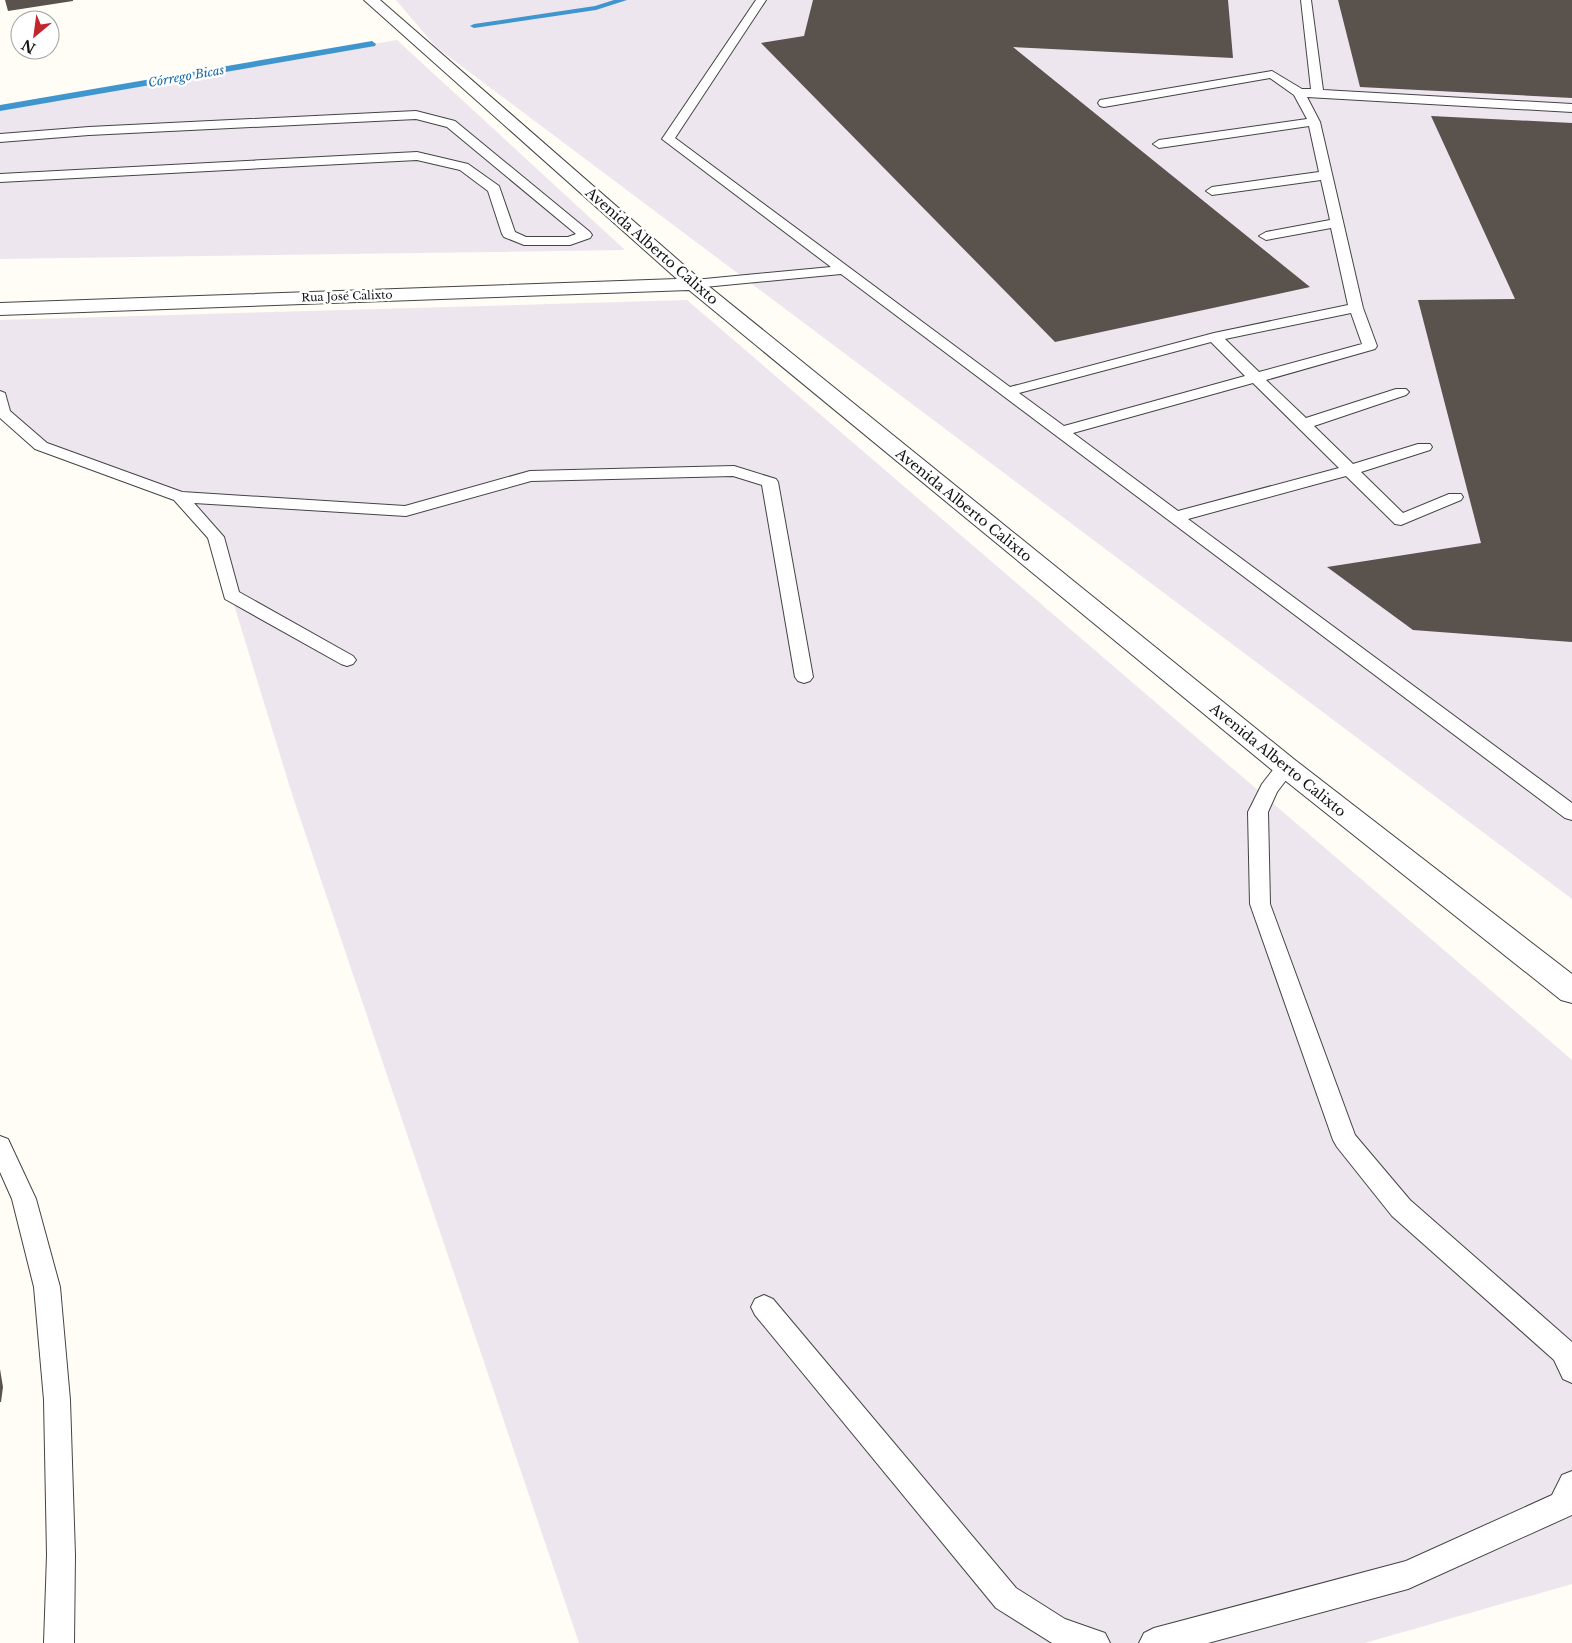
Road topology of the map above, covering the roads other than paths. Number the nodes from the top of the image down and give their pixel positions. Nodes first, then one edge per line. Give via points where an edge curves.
1 (371, 0) edge
2 (761, 0) edge
3 (1306, 0) edge
4 (1299, 93) junction
5 (1317, 93) junction
6 (1104, 103) dead end
7 (1572, 108) edge
8 (1314, 122) junction
9 (0, 138) edge
10 (1159, 144) dead end
11 (1326, 175) junction
12 (0, 178) edge
13 (1212, 191) dead end
14 (1337, 223) junction
15 (1266, 236) dead end
16 (844, 270) junction
17 (694, 284) junction
18 (1356, 308) junction
19 (0, 309) edge
20 (1214, 337) junction
21 (1255, 378) junction
22 (1007, 392) junction
23 (1401, 392) dead end
24 (0, 396) edge
25 (1302, 425) junction
26 (1061, 432) junction
27 (1424, 447) dead end
28 (1349, 470) junction
29 (180, 497) junction
30 (1455, 498) dead end
31 (1175, 517) junction
32 (347, 660) dead end
33 (804, 677) dead end
34 (1286, 767) junction
35 (1572, 813) edge
36 (1572, 991) edge
37 (0, 1146) edge
38 (764, 1306) dead end
39 (1572, 1370) edge
40 (1572, 1485) edge
41 (59, 1643) edge
42 (1095, 1643) edge
43 (1154, 1643) edge

1 - 17 street, Avenida Alberto Calixto
2 - 16 lane via 668,139
3 - 5 lane
4 - 5 lane
4 - 6 lane via 1272,74
4 - 8 lane
5 - 7 lane
8 - 10 lane
8 - 11 lane
9 - 12 lane via 89,130 416,115 451,124 585,235 570,241 524,241 509,234 494,189 464,167 417,156
11 - 13 lane
11 - 14 lane
14 - 15 lane
14 - 18 lane
16 - 17 lane
16 - 22 lane
17 - 19 street, Rua José Calixto
17 - 34 street, Avenida Alberto Calixto
18 - 20 lane
18 - 21 lane via 1370,346
20 - 21 lane
20 - 22 lane
21 - 25 lane
21 - 26 lane
22 - 26 lane
23 - 25 lane
24 - 29 lane via 3,413 41,446
25 - 28 lane
26 - 31 lane
27 - 28 lane
28 - 30 lane via 1401,520
28 - 31 lane
29 - 32 lane via 216,537 231,595
29 - 33 lane via 406,511 530,476 734,471 770,482
31 - 35 lane
34 - 36 street, Avenida Alberto Calixto
34 - 39 lane via 1269,789 1258,812 1260,904 1345,1140 1401,1208 1562,1351
37 - 41 lane via 24,1200 47,1287 57,1400 61,1555
38 - 42 lane via 1006,1598 1058,1631
40 - 43 lane via 1562,1505 1408,1575

